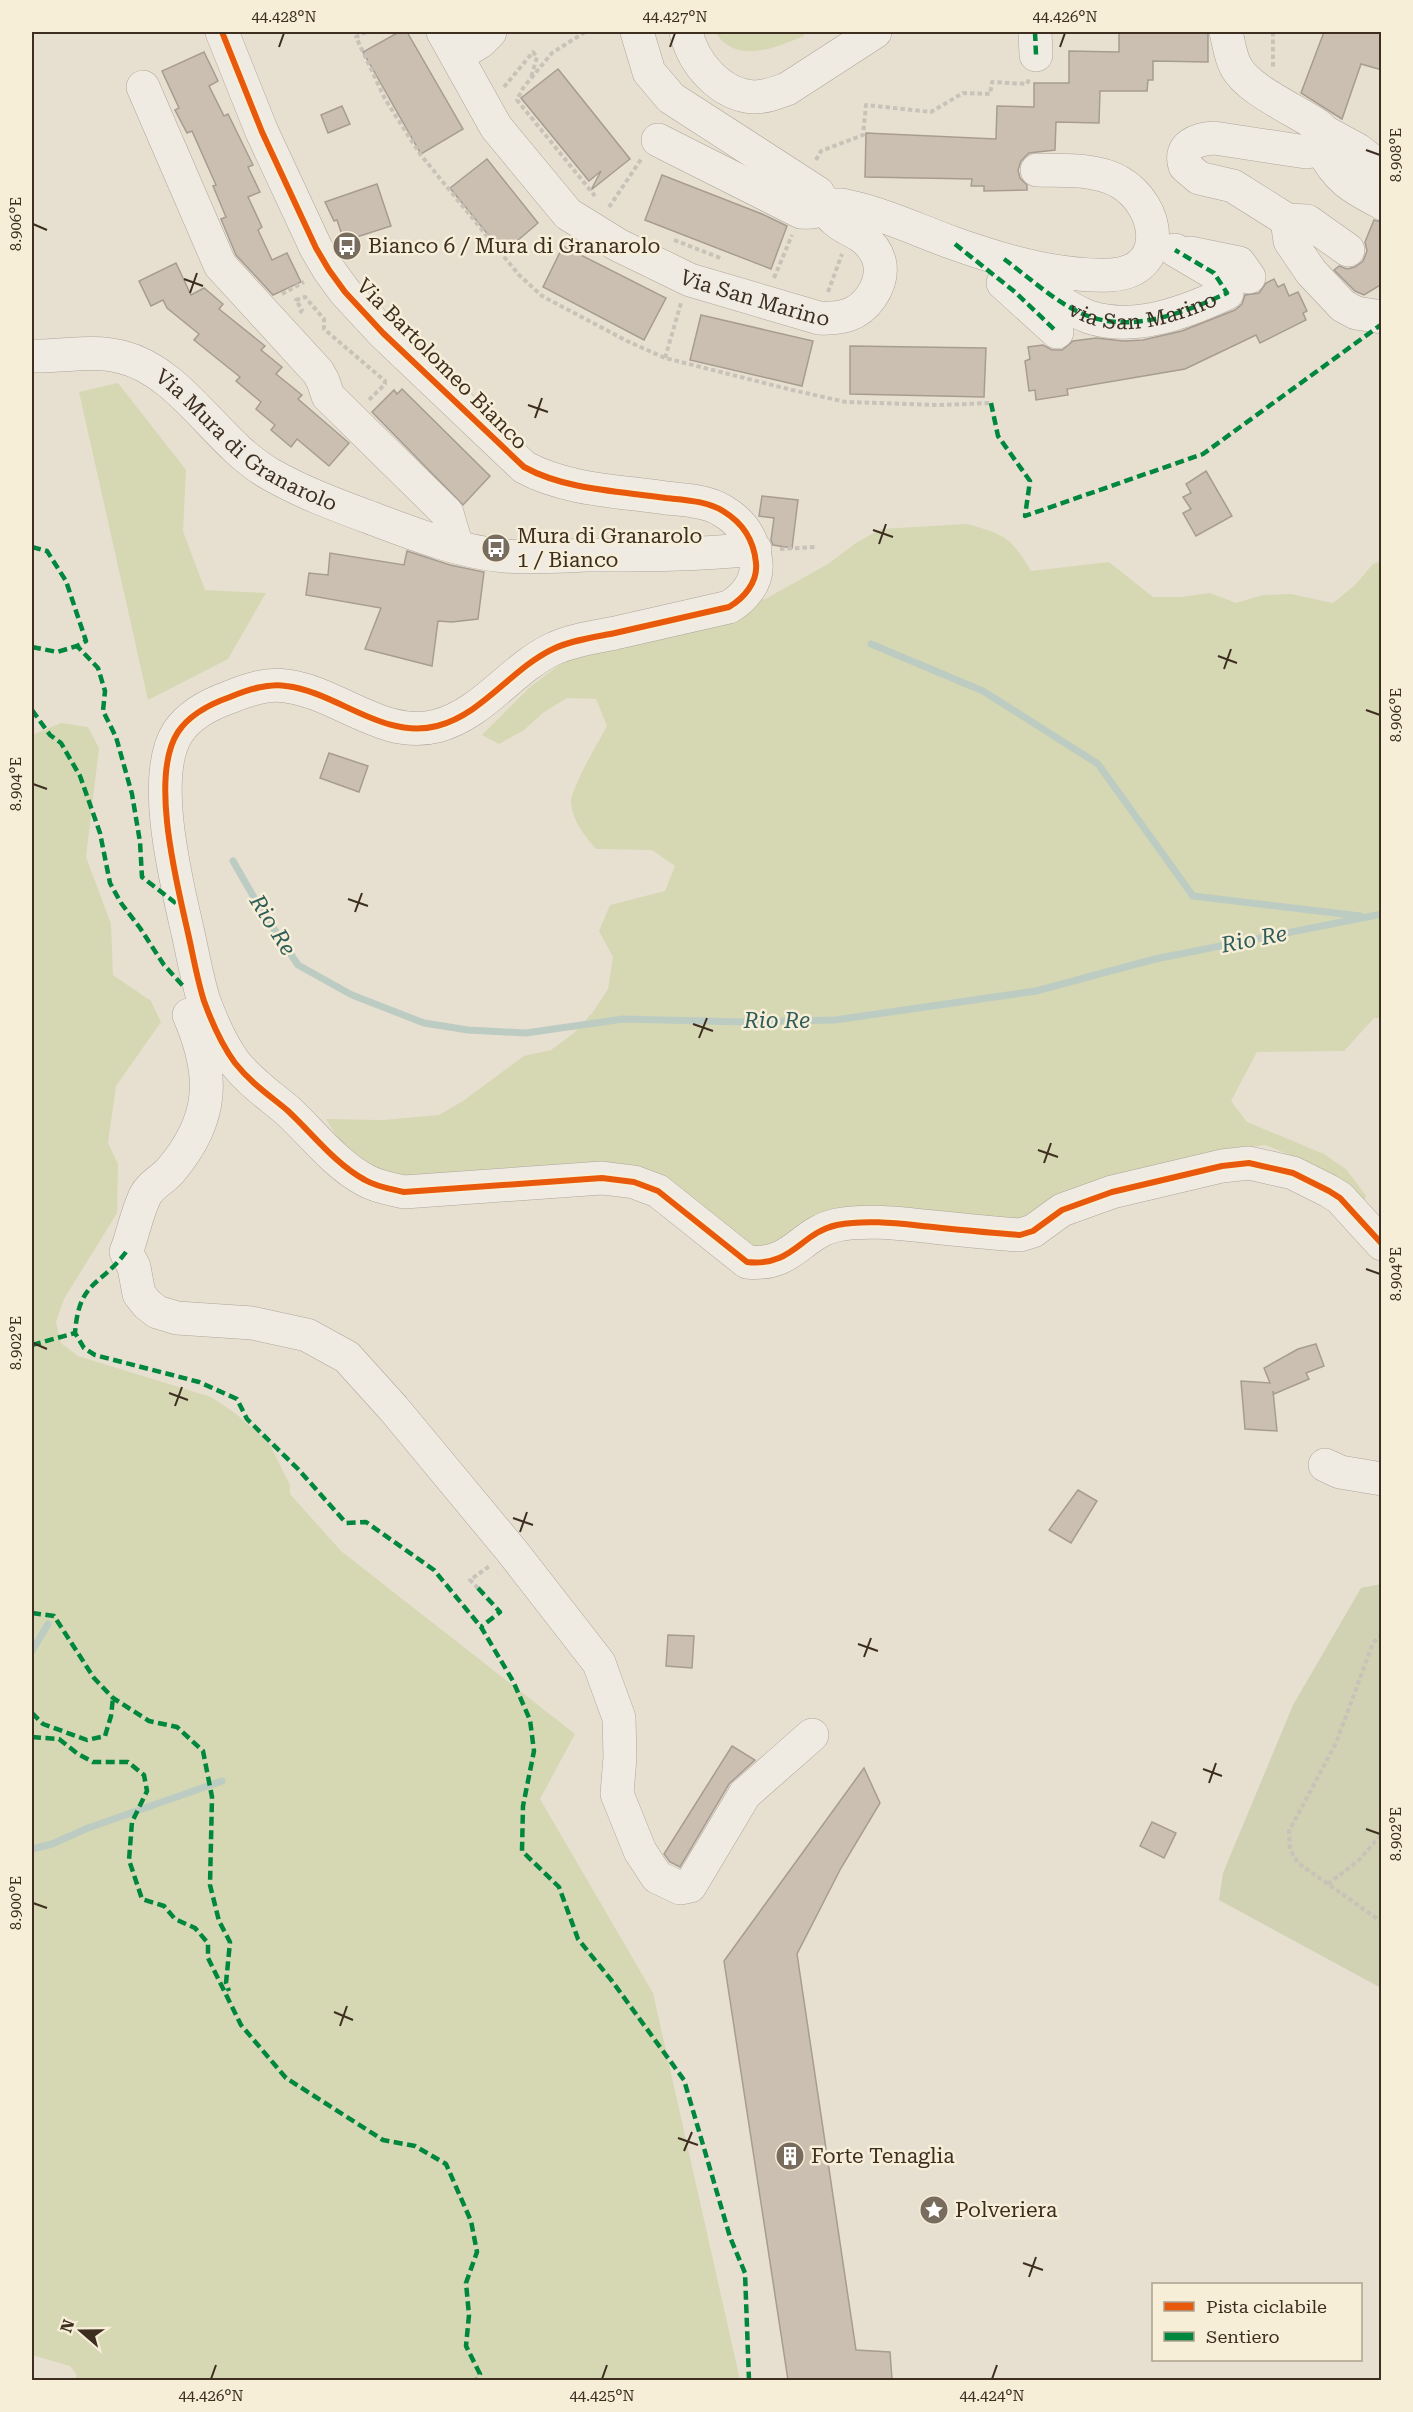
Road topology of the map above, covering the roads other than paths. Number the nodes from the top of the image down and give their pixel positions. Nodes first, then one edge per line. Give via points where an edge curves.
1 (222, 32) edge
2 (490, 32) edge
3 (637, 32) edge
4 (686, 32) edge
5 (875, 32) edge
6 (1226, 32) edge
7 (837, 43) edge
8 (450, 44) edge
9 (143, 87) dead end
10 (1322, 139) junction
11 (653, 144) road end
12 (1382, 169) edge
13 (1037, 170) dead end
14 (1382, 203) edge
15 (812, 208) junction
16 (1287, 220) junction
17 (955, 244) junction
18 (1164, 244) junction
19 (1348, 250) dead end
20 (193, 252) dead end
21 (1004, 259) junction
22 (1249, 277) dead end
23 (1382, 317) edge
24 (1057, 332) dead end
25 (32, 356) edge
26 (328, 396) junction
27 (457, 547) junction
28 (754, 549) junction
29 (198, 977) junction
30 (1382, 1244) edge
31 (1325, 1465) dead end
32 (1382, 1479) edge
33 (812, 1736) dead end

1 - 28 street, Via Bartolomeo Bianco via 261,132 316,248 345,292 383,333 524,467 574,486 722,510 741,526
2 - 8 street via 480,42
3 - 15 street, Via San Marino via 649,72 671,98 818,193
4 - 7 street via 697,60 712,77 753,97 787,89
5 - 7 street
6 - 10 street via 1238,70
8 - 15 street, Via San Marino via 496,127 560,206 618,245 690,280 819,318 835,319 863,308 878,286 880,257 861,237
9 - 26 street via 220,265 318,372
10 - 12 street via 1358,150
10 - 14 street via 1332,168 1351,186
10 - 16 street via 1305,152 1214,138 1193,142 1185,151 1183,162 1192,174 1233,186
11 - 15 street, Via San Marino
13 - 18 street via 1088,171 1120,182 1150,215
15 - 17 street, Via San Marino via 842,205 876,213
16 - 19 street via 1306,221
16 - 23 street via 1290,241 1311,272 1343,306 1356,313
17 - 21 street, Via San Marino
17 - 24 street, Via San Marino
18 - 21 street, Via San Marino via 1134,268 1109,275 1064,272
18 - 21 street, via San Marino via 1214,273 1227,292 1155,319 1121,322 1090,317 1071,308
18 - 22 street, via San Marino via 1239,263
20 - 26 street via 200,271
25 - 27 street, Via Mura di Granarolo via 125,357 162,377 216,431 268,473 354,512
26 - 27 street via 447,513
27 - 28 street, Via Mura di Granarolo via 506,556 702,555
28 - 29 street via 757,567 740,601 729,607 554,648 465,713 434,726 419,728 375,720 288,686 242,692 197,712 177,733 166,781 172,863
29 - 30 street via 214,1030 256,1087 350,1170 385,1188 404,1192 602,1178 634,1182 658,1191 747,1262 763,1264 838,1225 888,1222 1020,1235 1034,1231 1062,1210 1112,1191 1249,1163 1293,1173 1329,1191
29 - 33 street via 184,987 182,997 206,1066 205,1111 172,1169 146,1194 126,1252 134,1267 139,1294 147,1304 177,1318 252,1323 307,1335 347,1357 394,1409 599,1663 619,1718 617,1794 640,1851 657,1877 680,1888 690,1886 745,1794
31 - 32 street via 1340,1472

